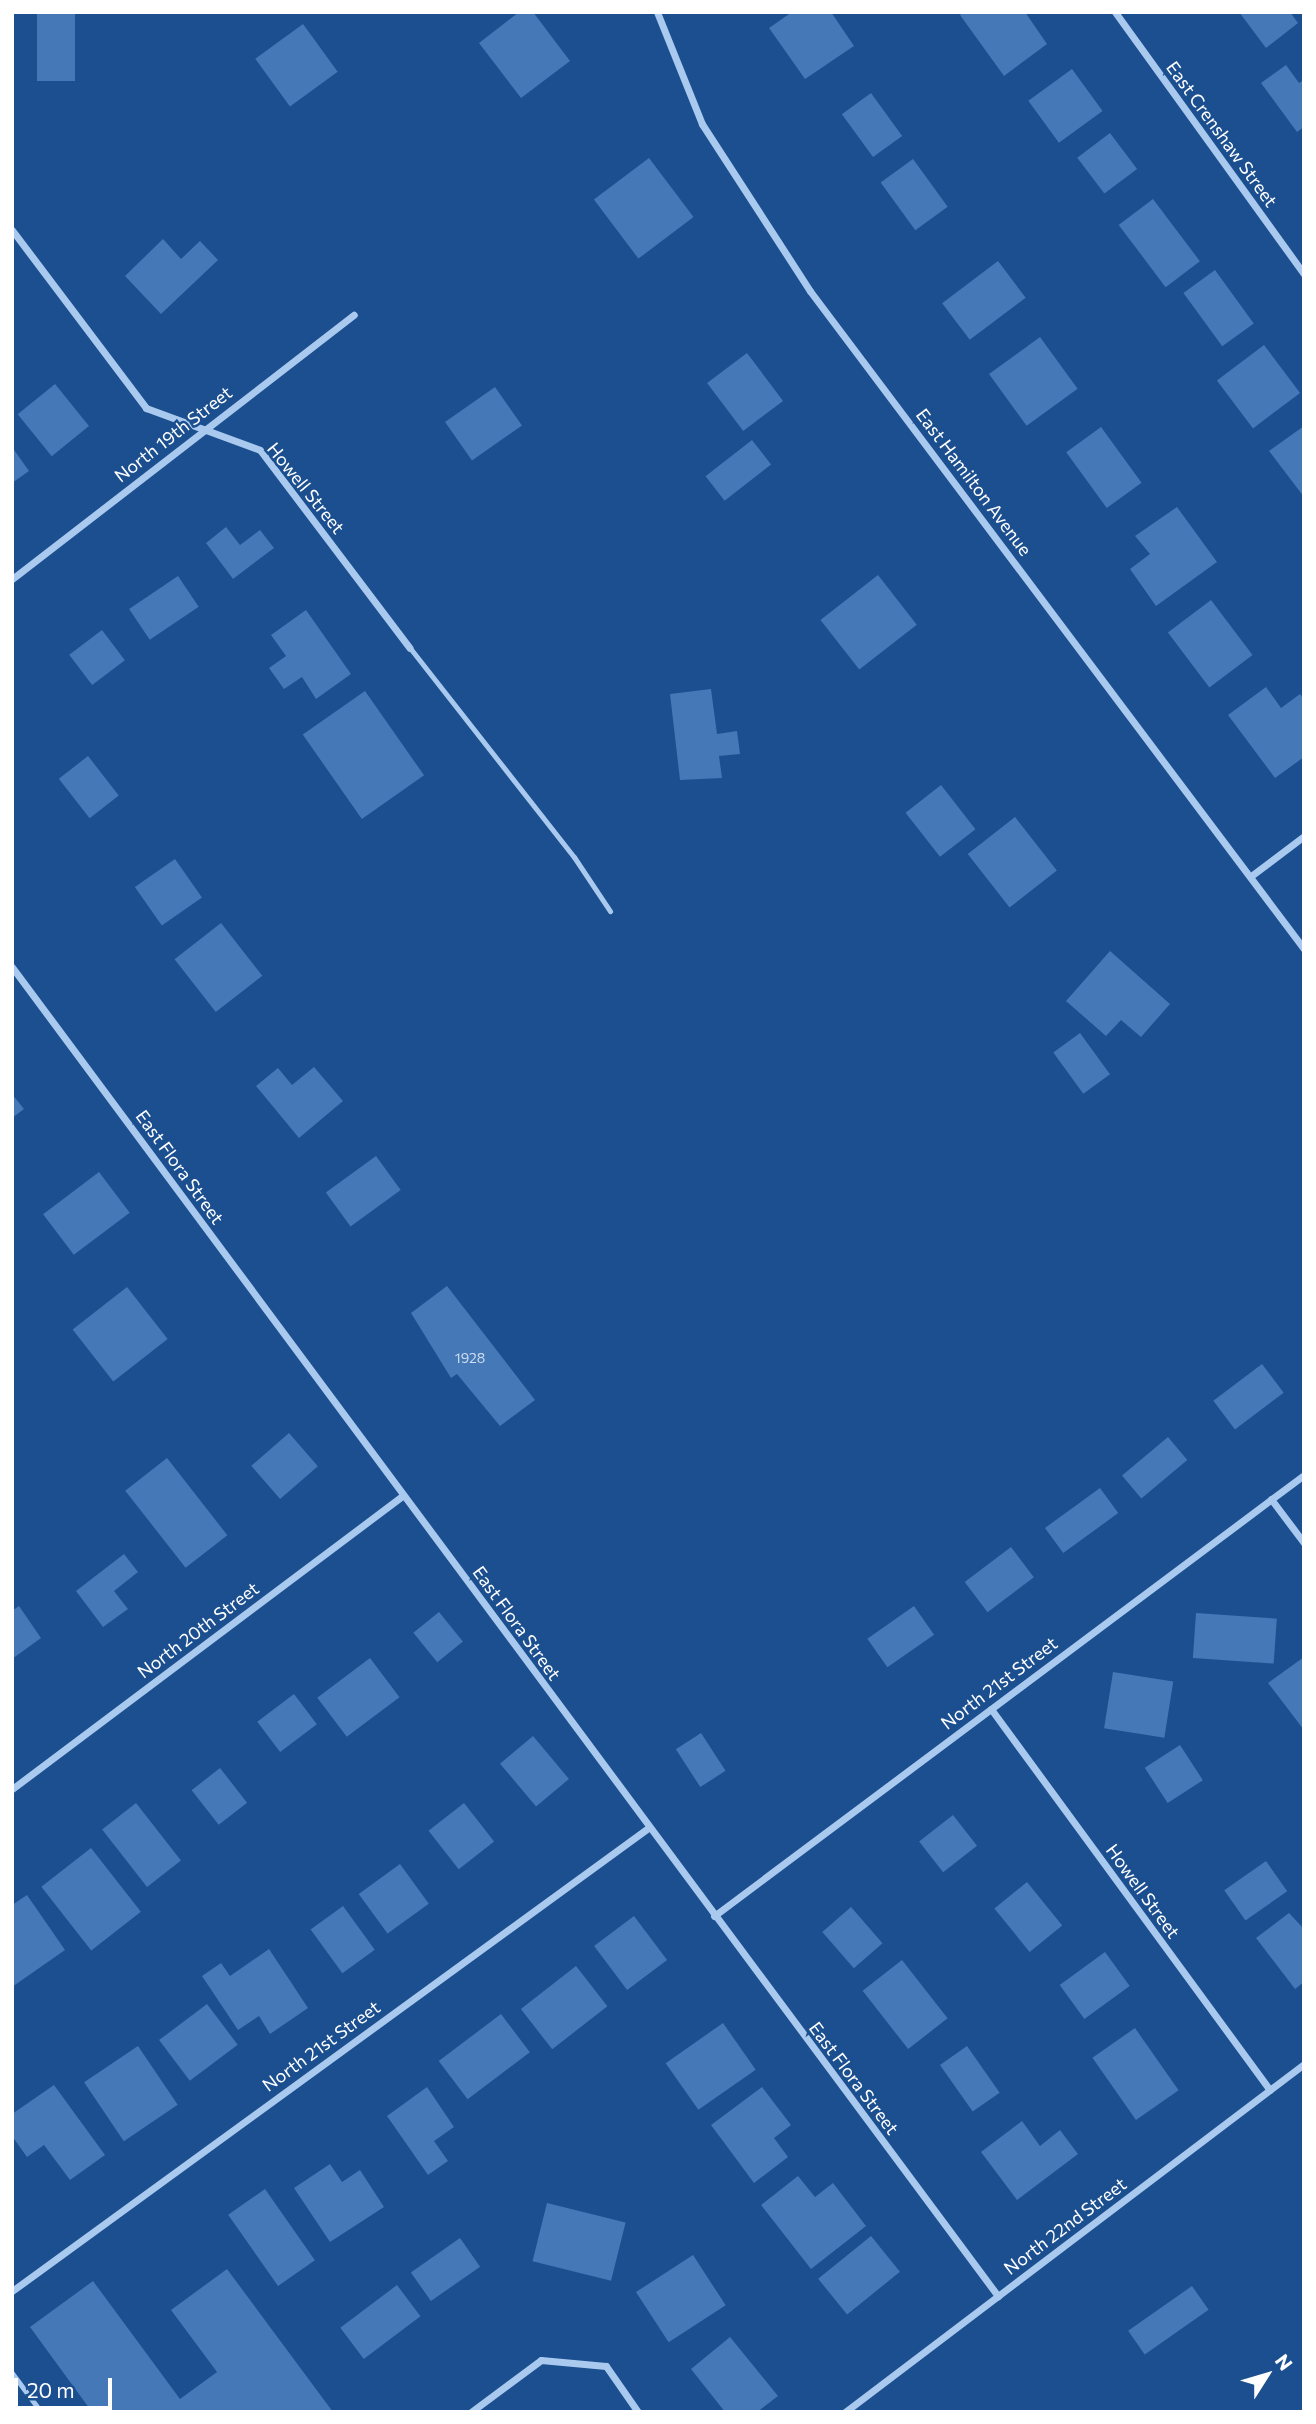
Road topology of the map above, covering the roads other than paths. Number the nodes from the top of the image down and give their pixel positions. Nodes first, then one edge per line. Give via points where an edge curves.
1 (657, 12) edge
2 (1115, 12) edge
3 (12, 230) edge
4 (1304, 274) edge
5 (354, 315) dead end
6 (203, 430) junction
7 (12, 579) edge
8 (411, 648) joint
9 (1304, 836) edge
10 (1251, 876) junction
11 (610, 911) dead end
12 (1304, 949) edge
13 (12, 967) edge
14 (1304, 1475) edge
15 (403, 1495) junction
16 (1271, 1499) junction
17 (1304, 1544) edge
18 (991, 1709) junction
19 (12, 1789) edge
20 (648, 1828) junction
21 (714, 1916) junction
22 (1304, 2064) edge
23 (1270, 2090) junction
24 (12, 2291) edge
25 (998, 2296) junction
26 (12, 2373) edge
27 (41, 2412) edge
28 (471, 2412) edge
29 (638, 2412) edge
30 (845, 2412) edge

1 - 10 street, East Hamilton Avenue via 702,124 810,291
2 - 4 street, East Crenshaw Street
3 - 6 street, Howell Street via 146,408
5 - 6 street, North 19th Street
6 - 7 street, North 19th Street
6 - 8 street, Howell Street via 260,450
8 - 11 lane via 574,857
9 - 10 street
10 - 12 street, East Hamilton Avenue
13 - 15 street, East Flora Street
14 - 16 street, North 21st Street
15 - 19 street, North 20th Street
15 - 20 street, East Flora Street
16 - 17 street
16 - 18 street, North 21st Street
18 - 21 street, North 21st Street
18 - 23 street, Howell Street
20 - 21 street, East Flora Street
20 - 24 street, North 21st Street
21 - 25 street, East Flora Street
22 - 23 street, North 22nd Street
23 - 25 street, North 22nd Street
25 - 30 street, North 22nd Street
26 - 27 lane
28 - 29 street via 541,2360 606,2366

